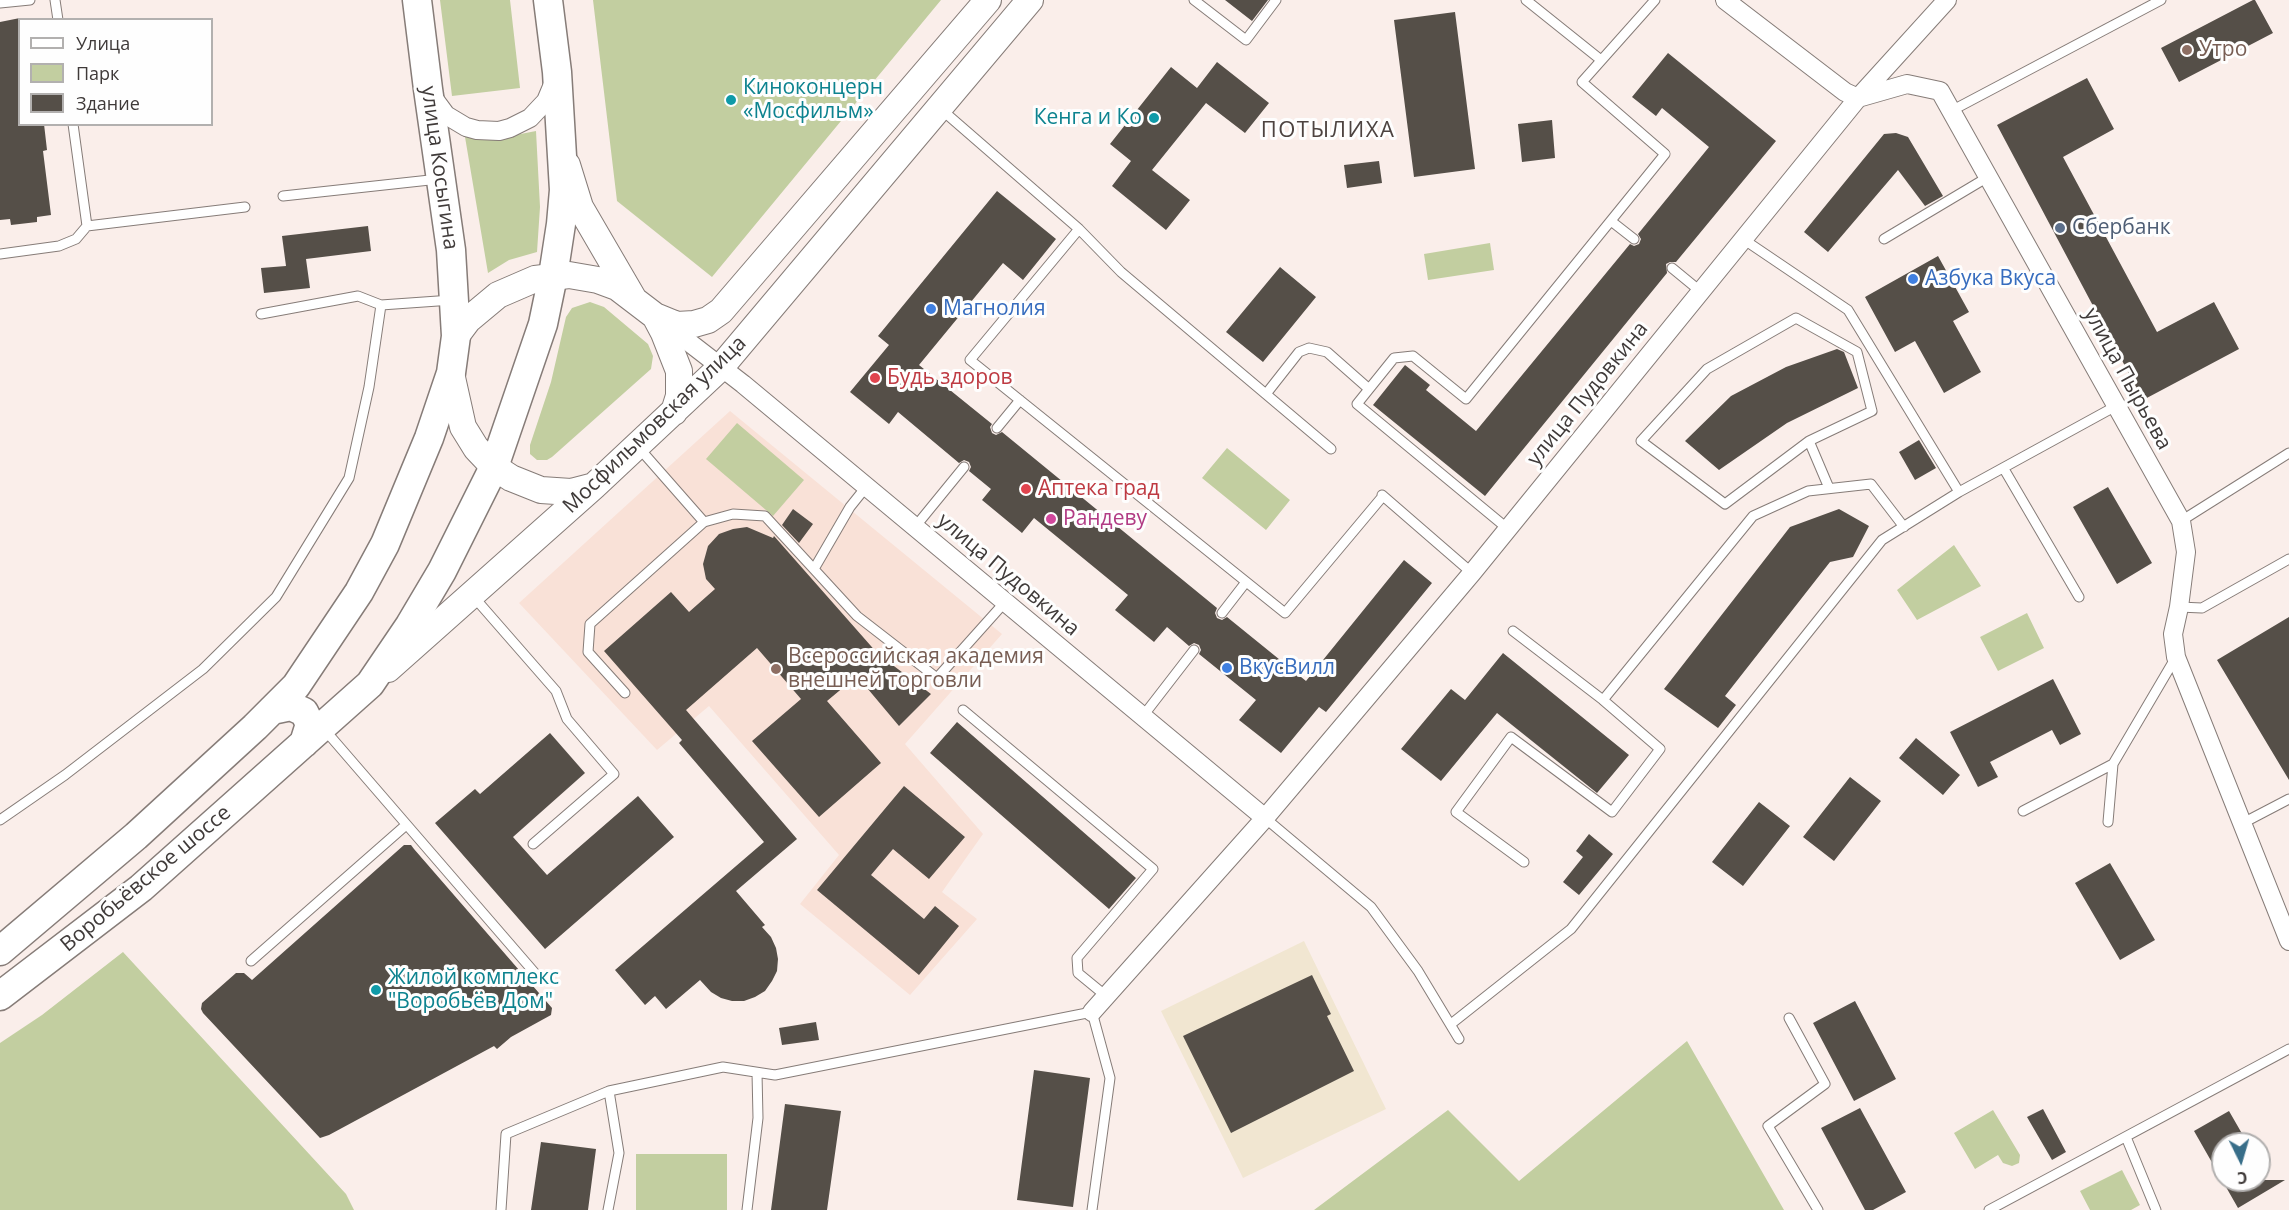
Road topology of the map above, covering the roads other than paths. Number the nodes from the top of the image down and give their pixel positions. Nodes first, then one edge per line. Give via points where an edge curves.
1 (30, 0) edge
2 (55, 0) edge
3 (417, 0) edge
4 (548, 0) edge
5 (988, 0) edge
6 (1030, 0) edge
7 (1194, 0) edge
8 (1276, 0) edge
9 (1526, 0) edge
10 (1655, 0) edge
11 (1725, 0) edge
12 (1947, 0) edge
13 (2161, 0) edge
14 (0, 3) edge
15 (58, 18) edge
16 (1602, 60) junction
17 (557, 72) junction
18 (428, 89) junction
19 (1858, 98) junction
20 (939, 107) junction
21 (1951, 111) junction
22 (73, 126) edge
23 (563, 153) junction
24 (1988, 177) junction
25 (442, 179) junction
26 (283, 196) dead end
27 (245, 207) dead end
28 (1611, 221) junction
29 (87, 226) junction
30 (1079, 229) junction
31 (1743, 238) junction
32 (1634, 239) dead end
33 (1884, 239) dead end
34 (0, 254) edge
35 (1672, 268) dead end
36 (552, 276) junction
37 (1700, 291) junction
38 (633, 298) junction
39 (454, 299) junction
40 (381, 305) junction
41 (261, 314) dead end
42 (655, 316) junction
43 (456, 336) junction
44 (721, 367) junction
45 (452, 373) junction
46 (1369, 389) junction
47 (1266, 394) junction
48 (1020, 400) junction
49 (2116, 406) junction
50 (674, 412) junction
51 (997, 428) dead end
52 (1809, 441) junction
53 (637, 447) junction
54 (1331, 449) dead end
55 (2289, 453) edge
56 (494, 467) junction
57 (964, 467) dead end
58 (2004, 469) junction
59 (594, 486) junction
60 (866, 487) junction
61 (1829, 488) junction
62 (1959, 492) junction
63 (2181, 521) junction
64 (704, 522) junction
65 (915, 527) junction
66 (1904, 527) junction
67 (1508, 529) junction
68 (2289, 559) edge
69 (814, 569) junction
70 (1472, 573) junction
71 (1246, 582) junction
72 (472, 594) junction
73 (2079, 597) dead end
74 (1005, 602) junction
75 (2179, 607) junction
76 (1222, 613) dead end
77 (1513, 631) dead end
78 (321, 649) joint
79 (1194, 650) dead end
80 (2176, 657) junction
81 (370, 684) junction
82 (625, 693) dead end
83 (1603, 700) junction
84 (272, 710) junction
85 (963, 710) dead end
86 (1143, 716) junction
87 (305, 743) junction
88 (2113, 764) junction
89 (2289, 799) edge
90 (2023, 811) dead end
91 (1265, 818) junction
92 (0, 820) edge
93 (2108, 822) dead end
94 (2243, 823) junction
95 (406, 825) junction
96 (534, 844) dead end
97 (1524, 862) dead end
98 (2289, 941) edge
99 (0, 951) edge
100 (251, 961) dead end
101 (540, 979) dead end
102 (0, 996) edge
103 (1106, 996) junction
104 (1092, 1012) junction
105 (1789, 1018) dead end
106 (1451, 1024) junction
107 (1459, 1039) dead end
108 (2289, 1049) edge
109 (757, 1073) junction
110 (609, 1091) junction
111 (2126, 1137) junction
112 (501, 1210) edge
113 (608, 1210) edge
114 (747, 1210) edge
115 (1092, 1210) edge
116 (1818, 1210) edge
117 (1989, 1210) edge
118 (2156, 1210) edge

1 - 14 lane
2 - 15 lane
3 - 18 main road, улица Косыгина
4 - 17 main road
5 - 42 main road, Мосфильмовская улица via 721,311 694,324 677,325
6 - 20 main road, Мосфильмовская улица
7 - 8 lane via 1246,40
9 - 16 lane
10 - 16 lane
11 - 19 street
12 - 19 street, улица Пудовкина
13 - 21 lane
16 - 28 lane via 1582,82 1665,154
17 - 18 street via 539,110 521,124 499,131 477,130 456,121
17 - 23 main road
18 - 25 main road, улица Косыгина
19 - 21 street, улица Пырьева via 1907,84 1940,91
19 - 31 street, улица Пудовкина
20 - 30 lane
20 - 44 main road, Мосфильмовская улица
21 - 24 street, улица Пырьева
22 - 29 lane
23 - 36 main road via 561,224
23 - 38 main road via 580,207
24 - 33 lane
24 - 49 street, улица Пырьева
25 - 26 lane
25 - 39 main road, улица Косыгина
27 - 29 lane
28 - 32 lane
28 - 46 lane via 1466,399 1413,356 1394,358
29 - 34 lane via 76,239 59,246
30 - 47 lane via 1121,272
30 - 48 lane via 970,360
31 - 37 street, улица Пудовкина
31 - 62 lane via 1848,310
35 - 37 lane
36 - 38 main road via 591,278
36 - 43 main road via 498,295 468,320
36 - 56 main road via 543,324
37 - 67 street, улица Пудовкина
38 - 42 main road
39 - 40 lane
39 - 43 main road, улица Косыгина
40 - 41 lane via 358,296
40 - 92 lane via 369,387 349,478 276,597 204,669
42 - 44 street, улица Пудовкина
42 - 50 main road via 679,371 679,396
43 - 45 main road, улица Косыгина
44 - 50 main road, Мосфильмовская улица
44 - 60 street, улица Пудовкина
45 - 56 main road, улица Косыгина via 463,427
45 - 78 main road, улица Косыгина via 385,544
46 - 47 lane via 1327,352 1309,348 1299,352
46 - 67 lane via 1358,404
47 - 54 lane
48 - 51 lane
48 - 71 lane
49 - 58 lane
49 - 63 street, улица Пырьева
50 - 53 main road, Мосфильмовская улица
52 - 52 lane via 1872,411 1857,352 1796,318 1707,369 1641,441 1725,504
52 - 61 lane
53 - 59 main road, Мосфильмовская улица
53 - 64 lane
55 - 63 lane
56 - 59 main road, улица Косыгина via 541,490 571,492
56 - 81 main road via 442,571
57 - 65 lane
58 - 62 lane
58 - 73 lane
59 - 72 main road, Мосфильмовская улица
60 - 65 street, улица Пудовкина
60 - 69 lane
61 - 66 lane via 1871,484
61 - 83 lane via 1808,491 1754,516
62 - 66 lane
63 - 75 street, улица Пырьева via 2186,552
64 - 69 lane via 733,514 765,516
64 - 82 lane via 590,624 588,652
65 - 74 street, улица Пудовкина
66 - 106 lane via 1881,540 1571,929
67 - 70 street, улица Пудовкина
68 - 75 lane via 2202,608
69 - 74 lane via 857,616 937,678
70 - 71 lane via 1383,495 1285,613
70 - 91 street, улица Пудовкина
71 - 76 lane
72 - 81 main road, Мосфильмовская улица
72 - 96 lane via 556,691 567,719 614,774
74 - 86 street, улица Пудовкина
75 - 80 street, улица Пырьева via 2173,634
77 - 83 lane
78 - 84 main road, Воробьёвское шоссе via 296,686
79 - 86 lane
80 - 88 lane
80 - 94 street, улица Пырьева
81 - 87 main road, Мосфильмовская улица
83 - 97 lane via 1660,749 1611,812 1511,737 1456,812
84 - 87 main road via 291,706 304,712 310,724
84 - 99 main road, Воробьёвское шоссе via 136,836
85 - 103 lane via 1153,869 1077,958 1078,973
86 - 91 street, улица Пудовкина
87 - 95 lane
87 - 102 main road, Воробьёвское шоссе via 141,888
88 - 90 lane
88 - 93 lane
89 - 94 lane
91 - 103 street, улица Пудовкина
91 - 106 lane via 1371,907
94 - 98 street, улица Пырьева
95 - 100 lane
95 - 101 lane
103 - 104 street, улица Пудовкина
104 - 109 lane via 775,1076
104 - 115 lane via 1110,1078
105 - 116 lane via 1825,1084 1768,1126
106 - 107 lane
108 - 111 lane
109 - 110 lane via 723,1067
109 - 114 lane via 758,1118
110 - 112 lane via 506,1134
110 - 113 lane via 619,1153
111 - 117 lane
111 - 118 lane

